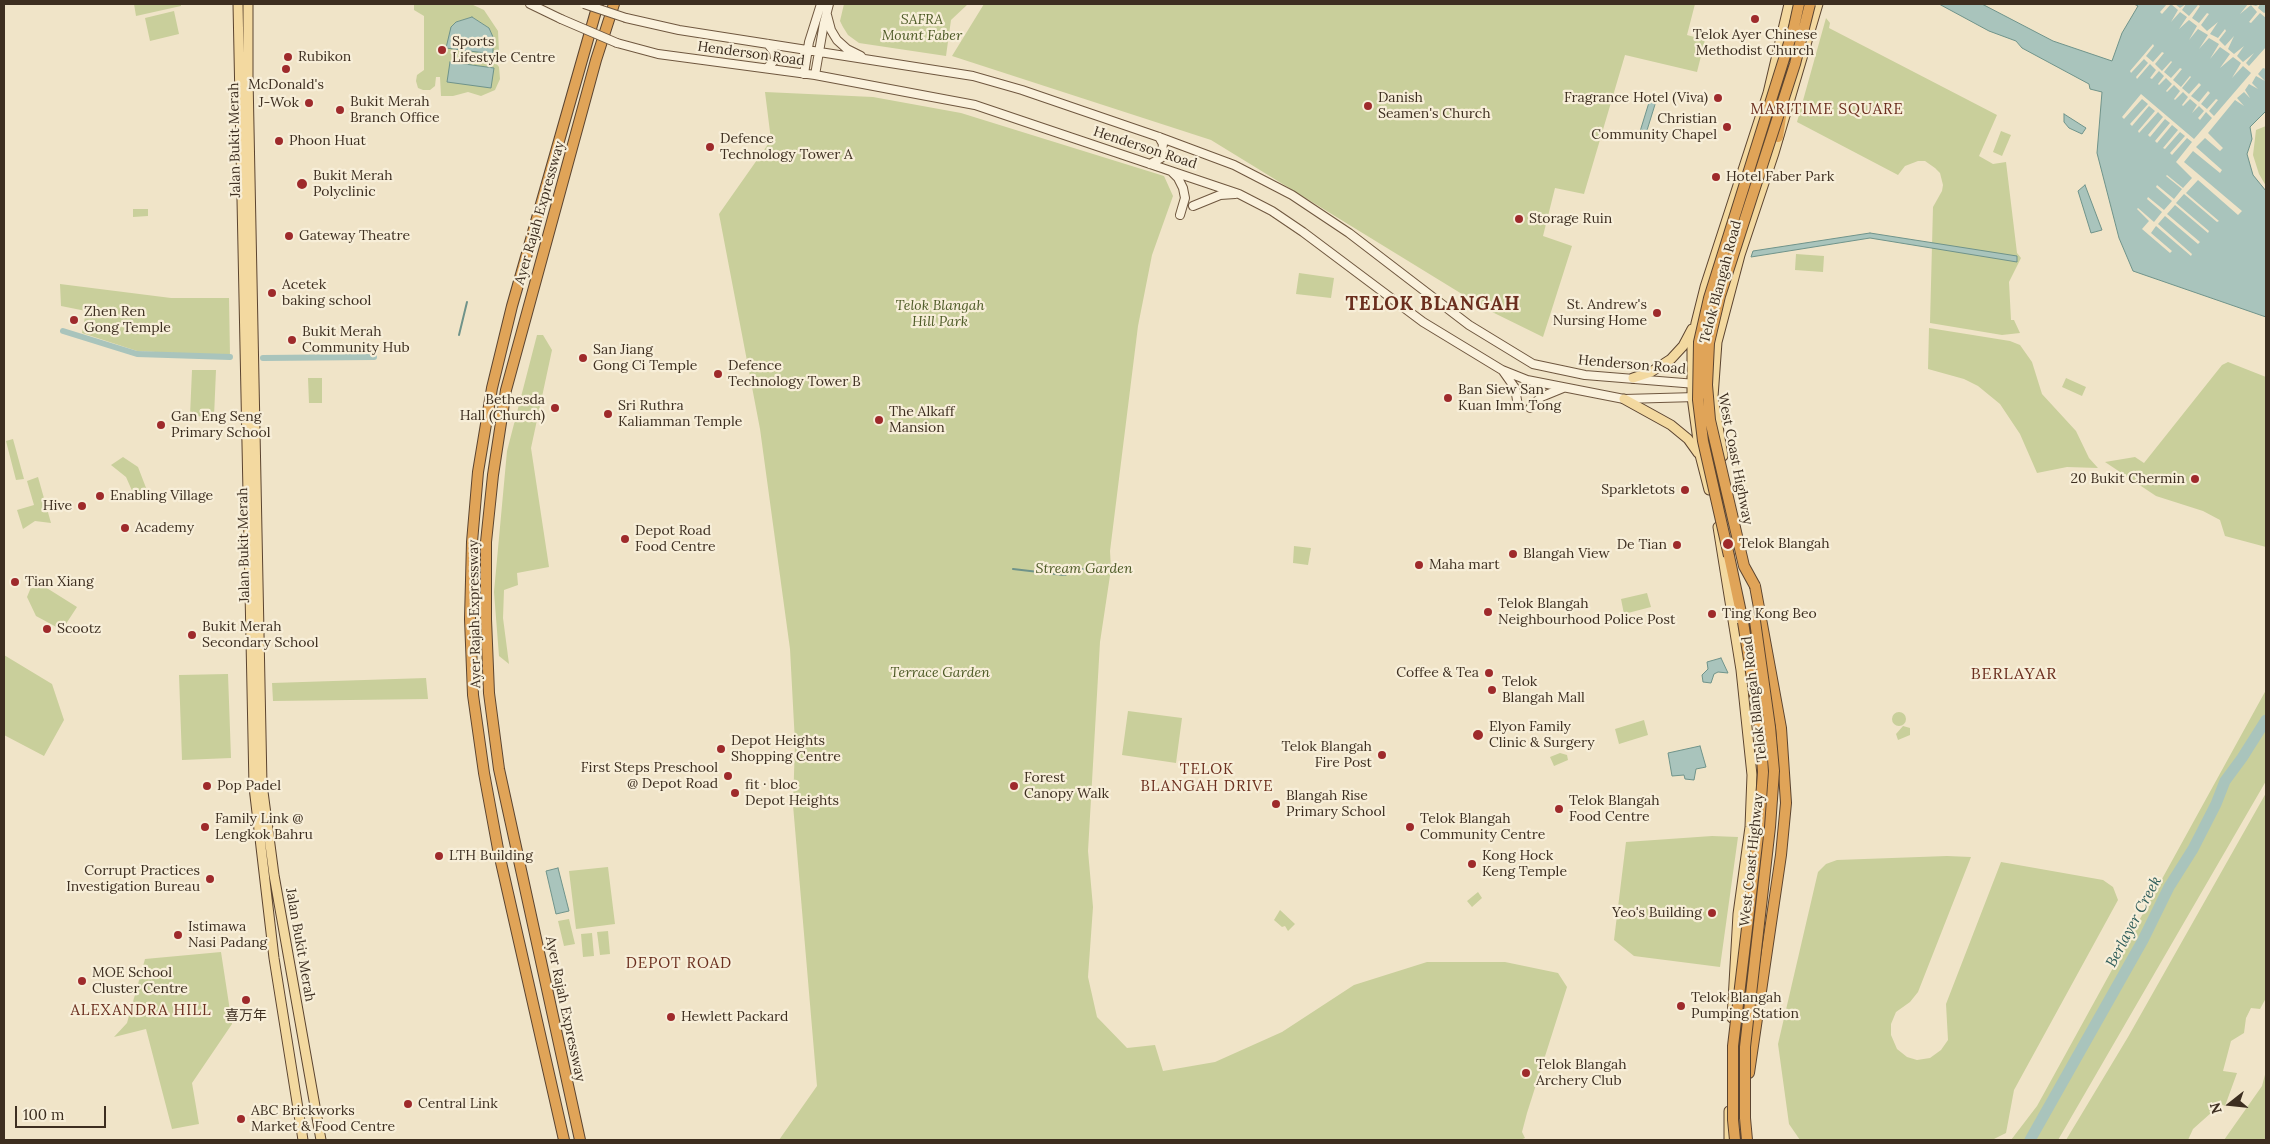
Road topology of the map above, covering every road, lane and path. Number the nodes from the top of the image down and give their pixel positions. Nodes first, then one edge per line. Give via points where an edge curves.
1 (238, 4) edge
2 (248, 4) edge
3 (530, 4) edge
4 (584, 4) edge
5 (598, 4) edge
6 (614, 4) edge
7 (1789, 4) edge
8 (1799, 4) edge
9 (1805, 4) edge
10 (1810, 4) edge
11 (1818, 4) edge
12 (826, 6) edge
13 (768, 44) junction
14 (808, 51) junction
15 (818, 53) junction
16 (867, 59) junction
17 (767, 68) junction
18 (804, 74) junction
19 (814, 75) junction
20 (1159, 137) junction
21 (1778, 137) junction
22 (1150, 164) junction
23 (1169, 170) junction
24 (1240, 194) junction
25 (1193, 206) dead end
26 (1180, 215) dead end
27 (1696, 322) junction
28 (1502, 370) junction
29 (1633, 378) junction
30 (1691, 383) junction
31 (1712, 386) junction
32 (1563, 388) junction
33 (1692, 396) junction
34 (1713, 397) junction
35 (1624, 399) junction
36 (1518, 406) dead end
37 (1530, 408) dead end
38 (1700, 455) junction
39 (1733, 501) junction
40 (1715, 510) junction
41 (1744, 566) junction
42 (1746, 865) junction
43 (1768, 865) junction
44 (299, 1015) junction
45 (286, 1035) junction
46 (1749, 1072) junction
47 (303, 1140) edge
48 (321, 1140) edge
49 (564, 1140) edge
50 (580, 1140) edge
51 (1729, 1140) edge
52 (1735, 1140) edge
53 (1747, 1140) edge
54 (1752, 1140) edge

1 - 45 main road, Jalan Bukit Merah via 254,787 265,893
2 - 44 main road, Jalan Bukit Merah via 262,784
3 - 17 main road, Henderson Road, bridge via 616,43 658,54
4 - 13 main road, Henderson Road, bridge via 656,26
5 - 49 highway, Ayer Rajah Expressway via 494,380 478,472 472,542 470,619 474,695 484,773 498,849
6 - 50 highway, Ayer Rajah Expressway via 506,390 486,542 489,693 499,769
7 - 27 main road, Telok Blangah Road via 1768,93 1714,256
8 - 52 highway, West Coast Highway, bridge via 1709,298 1697,367 1703,441 1743,622 1760,728 1763,772 1733,1046
9 - 21 highway
10 - 41 highway, West Coast Highway, bridge via 1795,64 1720,296 1709,343 1707,385 1710,420
11 - 21 main road, Telok Blangah Road
12 - 14 main road
12 - 15 main road
12 - 16 main road via 830,30 837,40
13 - 14 main road, Henderson Road
13 - 17 main road via 775,60
14 - 15 main road, Henderson Road
14 - 18 main road
15 - 16 main road, Henderson Road
15 - 19 main road
16 - 20 main road, Henderson Road via 973,76
17 - 18 main road, Henderson Road
18 - 19 main road, Henderson Road
19 - 22 main road, Henderson Road via 959,100
20 - 22 main road via 1163,144 1161,158
20 - 29 main road, Henderson Road via 1234,165 1292,195 1349,233 1469,325 1533,364 1585,375
21 - 31 main road, Telok Blangah Road via 1740,255 1717,342
22 - 23 main road, Henderson Road
23 - 24 main road, Henderson Road
23 - 26 main road via 1183,188 1185,198
24 - 25 main road via 1220,195
24 - 28 main road, Henderson Road via 1304,232 1413,314
27 - 29 main road via 1683,346 1671,359 1651,372
27 - 30 main road, Telok Blangah Road
28 - 32 main road, Henderson Road via 1531,382
28 - 36 main road via 1515,388
29 - 30 main road, Henderson Road
30 - 31 main road, Henderson Road
30 - 33 main road, Telok Blangah Road
31 - 34 main road, Telok Blangah Road
32 - 35 main road, Henderson Road
32 - 37 main road via 1541,397
33 - 34 main road, Henderson Road
33 - 35 main road, Henderson Road
33 - 38 main road, Telok Blangah Road
34 - 39 main road, Telok Blangah Road
35 - 38 main road via 1672,425
38 - 40 main road, Telok Blangah Road
39 - 40 main road via 1722,500
39 - 43 main road, Telok Blangah Road via 1754,591 1771,698 1777,772
40 - 42 main road, Telok Blangah Road via 1741,670 1752,775
41 - 46 highway, bridge via 1755,586 1776,696 1786,803
41 - 53 highway, West Coast Highway, bridge via 1774,771 1745,1046
42 - 43 main road via 1752,862
42 - 51 main road, Telok Blangah Road via 1738,914
43 - 46 main road, Telok Blangah Road
44 - 45 main road via 288,1020
44 - 48 main road, Jalan Bukit Merah
45 - 47 main road, Jalan Bukit Merah
46 - 54 main road, Telok Blangah Road

